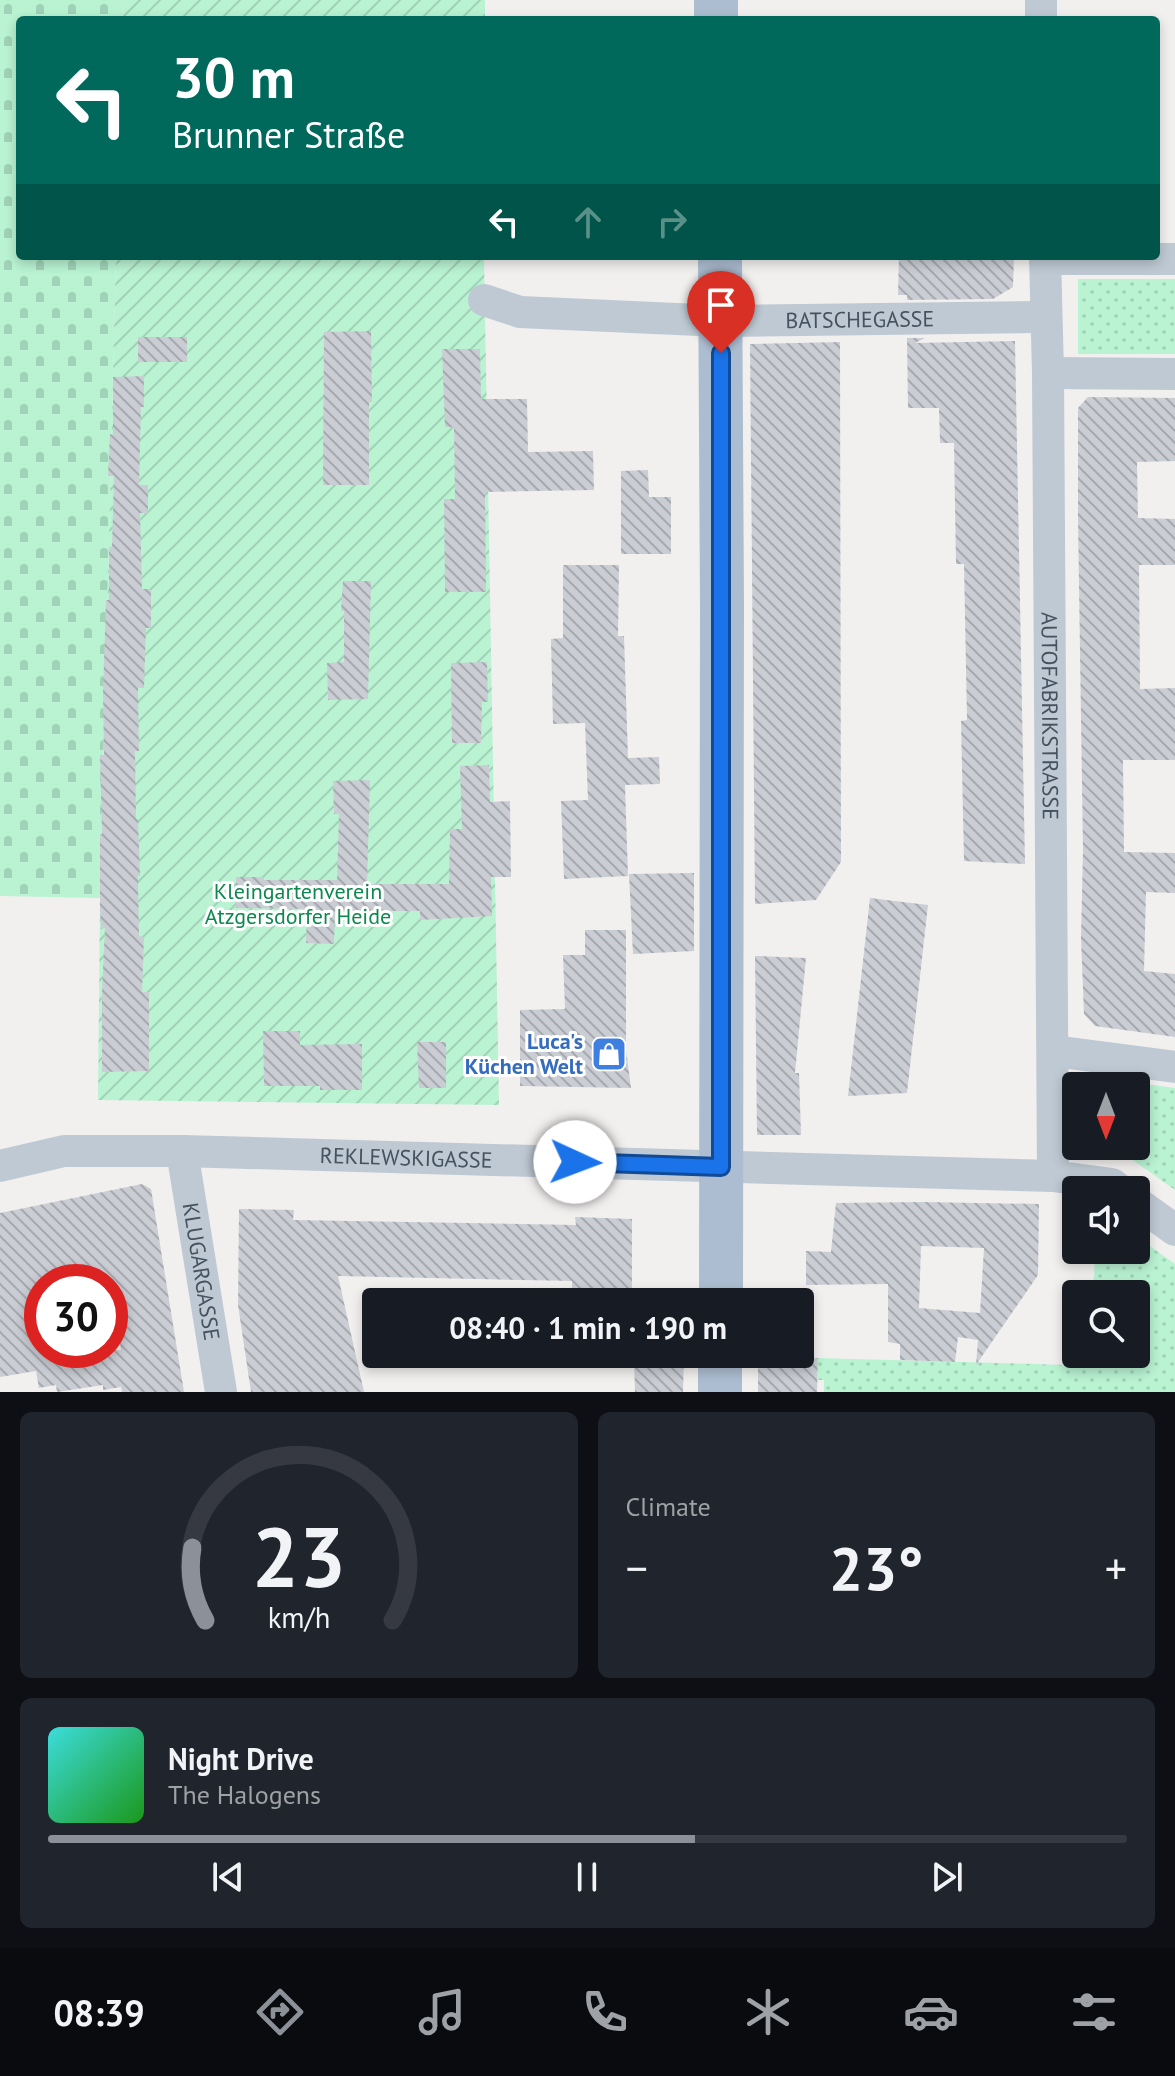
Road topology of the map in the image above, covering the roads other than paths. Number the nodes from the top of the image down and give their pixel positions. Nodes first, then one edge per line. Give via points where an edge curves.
1 (720, 260) edge
2 (1045, 260) edge
3 (484, 300) dead end
4 (1046, 317) junction
5 (721, 321) junction
6 (1048, 373) junction
7 (1175, 374) edge
8 (1054, 1051) junction
9 (1175, 1067) edge
10 (182, 1151) junction
11 (0, 1166) edge
12 (721, 1167) junction
13 (1053, 1176) junction
14 (1062, 1177) edge
15 (1150, 1212) edge
16 (1175, 1230) edge
17 (721, 1288) edge
18 (720, 1368) edge
19 (221, 1392) edge
20 (720, 1392) edge

1 - 5 main road
2 - 4 street, AUTOFABRIKSTRASSE
3 - 5 street, BATSCHEGASSE via 520,312
4 - 5 street, BATSCHEGASSE
4 - 6 street, AUTOFABRIKSTRASSE
5 - 12 main road
6 - 7 street
6 - 8 street, AUTOFABRIKSTRASSE
8 - 9 street
8 - 13 street, AUTOFABRIKSTRASSE
10 - 11 street, REKLEWSKIGASSE via 64,1151
10 - 12 street, REKLEWSKIGASSE
10 - 19 street, KLUGARGASSE
12 - 13 street, REKLEWSKIGASSE
12 - 17 main road
13 - 14 street, REKLEWSKIGASSE
15 - 16 street
18 - 20 main road

